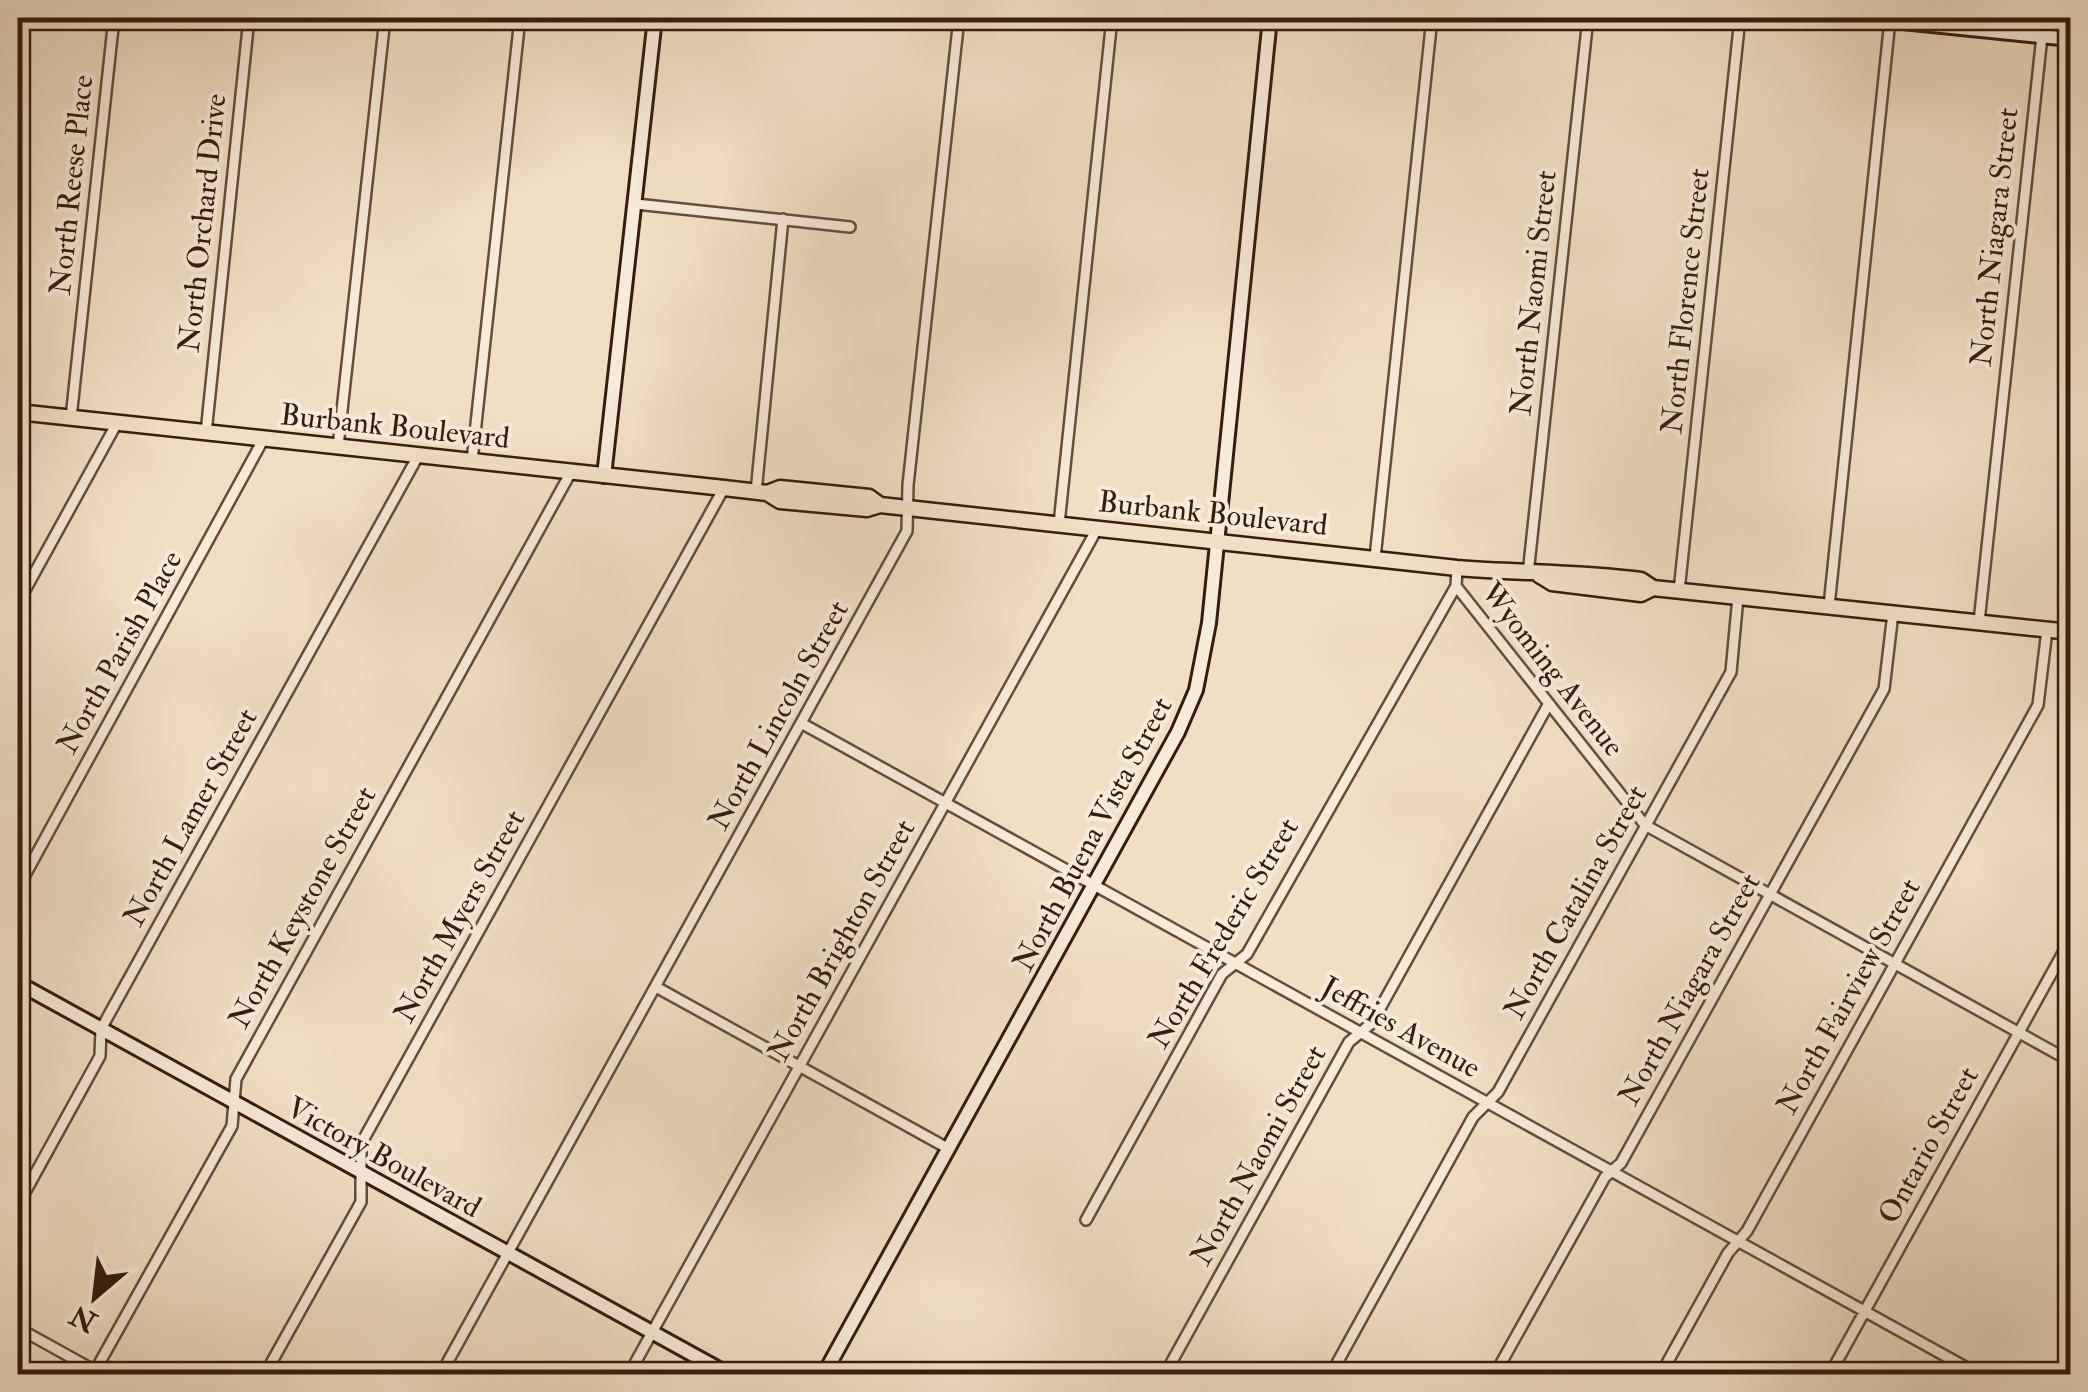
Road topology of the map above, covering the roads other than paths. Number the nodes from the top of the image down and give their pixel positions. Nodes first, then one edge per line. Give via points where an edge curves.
1 (114, 18) edge
2 (250, 18) edge
3 (384, 18) edge
4 (520, 18) edge
5 (655, 18) edge
6 (959, 18) edge
7 (1112, 18) edge
8 (1432, 18) edge
9 (1588, 18) edge
10 (1740, 18) edge
11 (1863, 18) edge
12 (1270, 20) edge
13 (1890, 20) junction
14 (2042, 36) junction
15 (2070, 39) edge
16 (636, 204) junction
17 (783, 219) junction
18 (850, 227) dead end
19 (18, 412) edge
20 (71, 418) junction
21 (117, 423) junction
22 (206, 433) junction
23 (263, 440) junction
24 (338, 448) junction
25 (418, 456) junction
26 (472, 461) junction
27 (570, 472) junction
28 (604, 476) junction
29 (724, 488) junction
30 (761, 492) junction
31 (908, 508) junction
32 (1060, 524) junction
33 (1097, 528) junction
34 (1217, 541) junction
35 (1376, 558) junction
36 (1457, 568) junction
37 (1534, 575) junction
38 (1456, 586) junction
39 (1679, 590) junction
40 (1738, 597) junction
41 (18, 603) edge
42 (1829, 606) junction
43 (1892, 613) junction
44 (1980, 622) junction
45 (2047, 630) junction
46 (2070, 632) edge
47 (1548, 705) junction
48 (801, 724) junction
49 (945, 803) junction
50 (1646, 825) junction
51 (1094, 886) junction
52 (18, 888) edge
53 (1770, 894) junction
54 (2070, 940) edge
55 (1234, 964) junction
56 (1895, 964) junction
57 (18, 983) edge
58 (656, 986) junction
59 (101, 1029) junction
60 (1360, 1032) junction
61 (2019, 1032) junction
62 (2070, 1060) edge
63 (800, 1067) junction
64 (233, 1102) junction
65 (1487, 1103) junction
66 (948, 1149) junction
67 (1612, 1172) junction
68 (362, 1174) junction
69 (18, 1206) edge
70 (1086, 1220) dead end
71 (1738, 1242) junction
72 (506, 1254) junction
73 (1864, 1312) junction
74 (18, 1328) edge
75 (652, 1332) junction
76 (79, 1362) junction
77 (98, 1373) edge
78 (72, 1374) edge
79 (265, 1374) edge
80 (442, 1374) edge
81 (629, 1374) edge
82 (728, 1374) edge
83 (824, 1374) edge
84 (1165, 1374) edge
85 (1331, 1374) edge
86 (1495, 1374) edge
87 (1661, 1374) edge
88 (1830, 1374) edge
89 (1978, 1374) edge

1 - 20 street, North Reese Place
2 - 22 street, North Orchard Drive
3 - 24 street
4 - 26 street
5 - 16 main road
6 - 31 street, North Lincoln Street
7 - 32 street
8 - 35 street
9 - 37 street, North Naomi Street
10 - 39 street, North Florence Street
11 - 13 main road
12 - 34 main road, North Buena Vista Street
13 - 14 main road
13 - 42 street
14 - 15 main road
14 - 44 street, North Niagara Street
16 - 17 street
16 - 28 main road
17 - 18 street
17 - 30 street
19 - 20 main road, Burbank Boulevard
20 - 21 main road, Burbank Boulevard
21 - 22 main road, Burbank Boulevard
21 - 41 street
22 - 23 main road, Burbank Boulevard
23 - 24 main road, Burbank Boulevard
23 - 52 street, North Parish Place
24 - 25 main road, Burbank Boulevard
25 - 26 main road, Burbank Boulevard
25 - 59 street, North Lamer Street
26 - 27 main road, Burbank Boulevard
27 - 28 main road, Burbank Boulevard
27 - 64 street, North Keystone Street via 236,1078
28 - 29 main road, Burbank Boulevard
29 - 30 main road, Burbank Boulevard
29 - 68 street, North Myers Street via 361,1144
30 - 31 main road, Burbank Boulevard via 780,501
31 - 32 main road, Burbank Boulevard
31 - 48 street, North Lincoln Street via 907,531
32 - 33 main road, Burbank Boulevard
33 - 34 main road, Burbank Boulevard
33 - 49 street, North Brighton Street
34 - 35 main road, Burbank Boulevard
34 - 51 main road, North Buena Vista Street via 1196,690
35 - 36 main road, Burbank Boulevard
36 - 37 main road, Burbank Boulevard
36 - 38 street, North Frederic Street
37 - 39 main road, Burbank Boulevard via 1552,584 1641,594
38 - 47 street, Wyoming Avenue
38 - 55 street, North Frederic Street via 1247,954
39 - 40 main road, Burbank Boulevard
40 - 42 main road, Burbank Boulevard
40 - 50 street, North Catalina Street via 1731,672
42 - 43 main road, Burbank Boulevard
43 - 44 main road, Burbank Boulevard
43 - 53 street, North Niagara Street via 1884,688
44 - 45 main road, Burbank Boulevard
45 - 46 main road, Burbank Boulevard
45 - 56 street, North Fairview Street via 2038,705
47 - 50 street, Wyoming Avenue
47 - 60 street, North Naomi Street via 1372,1023
48 - 49 street, Jeffries Avenue
48 - 58 street, North Lincoln Street
49 - 51 street, Jeffries Avenue
49 - 63 street, North Brighton Street
50 - 53 street, Wyoming Avenue
50 - 65 street, North Catalina Street
51 - 55 street, Jeffries Avenue
51 - 66 main road, North Buena Vista Street
53 - 56 street, Wyoming Avenue
53 - 67 street, North Niagara Street
54 - 61 street, Ontario Street
55 - 60 street, Jeffries Avenue
55 - 70 street, North Frederic Street via 1222,974
56 - 61 street, Wyoming Avenue
56 - 71 street, North Fairview Street
57 - 59 main road, Victory Boulevard
58 - 63 street
58 - 72 street, North Lincoln Street
59 - 64 main road, Victory Boulevard
59 - 69 street, North Lamer Street via 100,1056
60 - 65 street, Jeffries Avenue
60 - 84 street, North Naomi Street
61 - 62 street, Wyoming Avenue
61 - 73 street, Ontario Street
63 - 66 street
63 - 75 street, North Brighton Street
64 - 68 main road, Victory Boulevard
64 - 77 street, North Keystone Street via 232,1126
65 - 67 street, Jeffries Avenue
65 - 85 street, North Catalina Street
66 - 83 main road, North Buena Vista Street
67 - 71 street, Jeffries Avenue
67 - 86 street, North Niagara Street
68 - 72 main road, Victory Boulevard
68 - 79 street, North Myers Street via 361,1202
71 - 73 street, Jeffries Avenue
71 - 87 street, North Fairview Street
72 - 75 main road, Victory Boulevard
72 - 80 street, North Lincoln Street
73 - 88 street, Ontario Street
73 - 89 street, Jeffries Avenue
74 - 76 street
75 - 81 street, North Brighton Street
75 - 82 main road, Victory Boulevard
76 - 77 street
76 - 78 street

